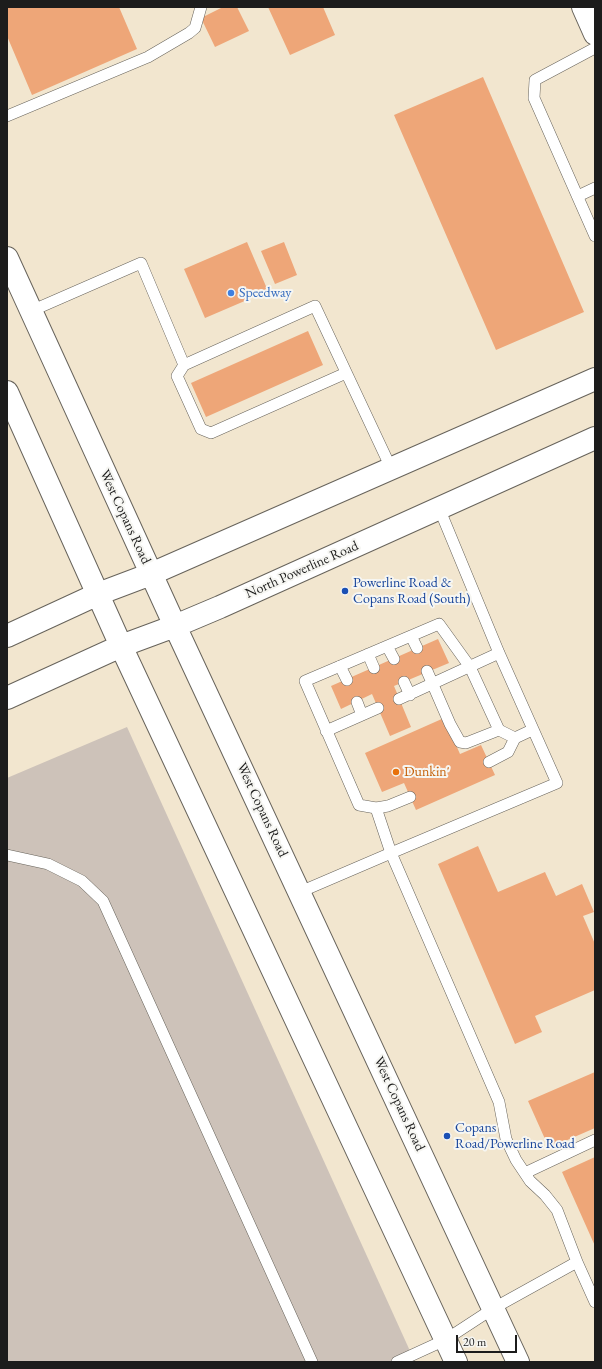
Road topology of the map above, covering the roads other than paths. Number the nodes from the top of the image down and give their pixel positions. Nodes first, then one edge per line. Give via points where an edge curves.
1 (201, 7) edge
2 (583, 7) edge
3 (595, 34) edge
4 (595, 48) edge
5 (7, 116) edge
6 (595, 188) edge
7 (578, 196) junction
8 (595, 236) edge
9 (7, 258) edge
10 (31, 311) junction
11 (184, 365) junction
12 (346, 373) junction
13 (595, 379) edge
14 (7, 392) edge
15 (595, 438) edge
16 (391, 468) junction
17 (439, 508) junction
18 (151, 574) junction
19 (98, 594) junction
20 (175, 626) junction
21 (7, 636) edge
22 (412, 636) junction
23 (121, 646) junction
24 (387, 646) junction
25 (417, 648) dead end
26 (499, 653) junction
27 (368, 654) junction
28 (394, 659) dead end
29 (340, 666) junction
30 (470, 667) junction
31 (374, 668) dead end
32 (427, 671) dead end
33 (347, 680) dead end
34 (404, 682) dead end
35 (432, 684) junction
36 (410, 695) junction
37 (7, 698) edge
38 (399, 699) dead end
39 (357, 702) dead end
40 (378, 708) dead end
41 (362, 715) junction
42 (499, 730) junction
43 (532, 730) junction
44 (326, 731) junction
45 (515, 738) junction
46 (489, 762) dead end
47 (410, 796) dead end
48 (376, 808) junction
49 (391, 853) junction
50 (7, 855) edge
51 (300, 892) junction
52 (595, 1140) edge
53 (525, 1173) junction
54 (577, 1262) junction
55 (595, 1302) edge
56 (494, 1308) junction
57 (445, 1340) junction
58 (312, 1362) edge
59 (397, 1362) edge
60 (456, 1362) edge
61 (518, 1362) edge

1 - 5 lane via 195,28 148,57
2 - 3 main road
4 - 7 lane via 535,80 534,98
6 - 7 lane
7 - 8 lane
9 - 10 main road, West Copans Road
10 - 11 lane via 141,262
10 - 18 main road, West Copans Road
11 - 12 lane via 315,306
11 - 12 lane via 177,376 201,430 211,433
12 - 16 lane
13 - 16 main road
14 - 19 main road
15 - 17 main road, North Powerline Road
16 - 18 main road
17 - 20 main road, North Powerline Road
17 - 26 lane
18 - 19 main road
18 - 20 main road, West Copans Road
19 - 21 main road
19 - 23 main road
20 - 23 main road, North Powerline Road
20 - 51 main road, West Copans Road
22 - 24 lane
22 - 25 lane
22 - 30 lane via 439,624
23 - 37 main road, North Powerline Road
23 - 57 main road
24 - 27 lane
24 - 28 lane
26 - 30 lane
26 - 43 lane
27 - 29 lane
27 - 31 lane
29 - 33 lane
29 - 44 lane via 305,681
30 - 35 lane
30 - 42 lane
32 - 35 lane
34 - 36 lane
35 - 36 lane
35 - 42 lane via 460,742 466,743
36 - 38 lane
39 - 41 lane
40 - 41 lane
41 - 44 lane
42 - 45 lane
43 - 45 lane
43 - 49 lane via 556,784
44 - 48 lane via 359,805
45 - 46 lane via 508,752
47 - 48 lane via 388,806
48 - 49 lane
49 - 51 lane
49 - 53 lane via 499,1102 506,1139
50 - 58 lane via 48,864 82,881 103,902
51 - 56 main road, West Copans Road
52 - 53 lane
53 - 54 lane via 558,1210
54 - 55 lane
54 - 56 lane
56 - 57 lane
56 - 61 main road, West Copans Road
57 - 59 lane
57 - 60 main road

